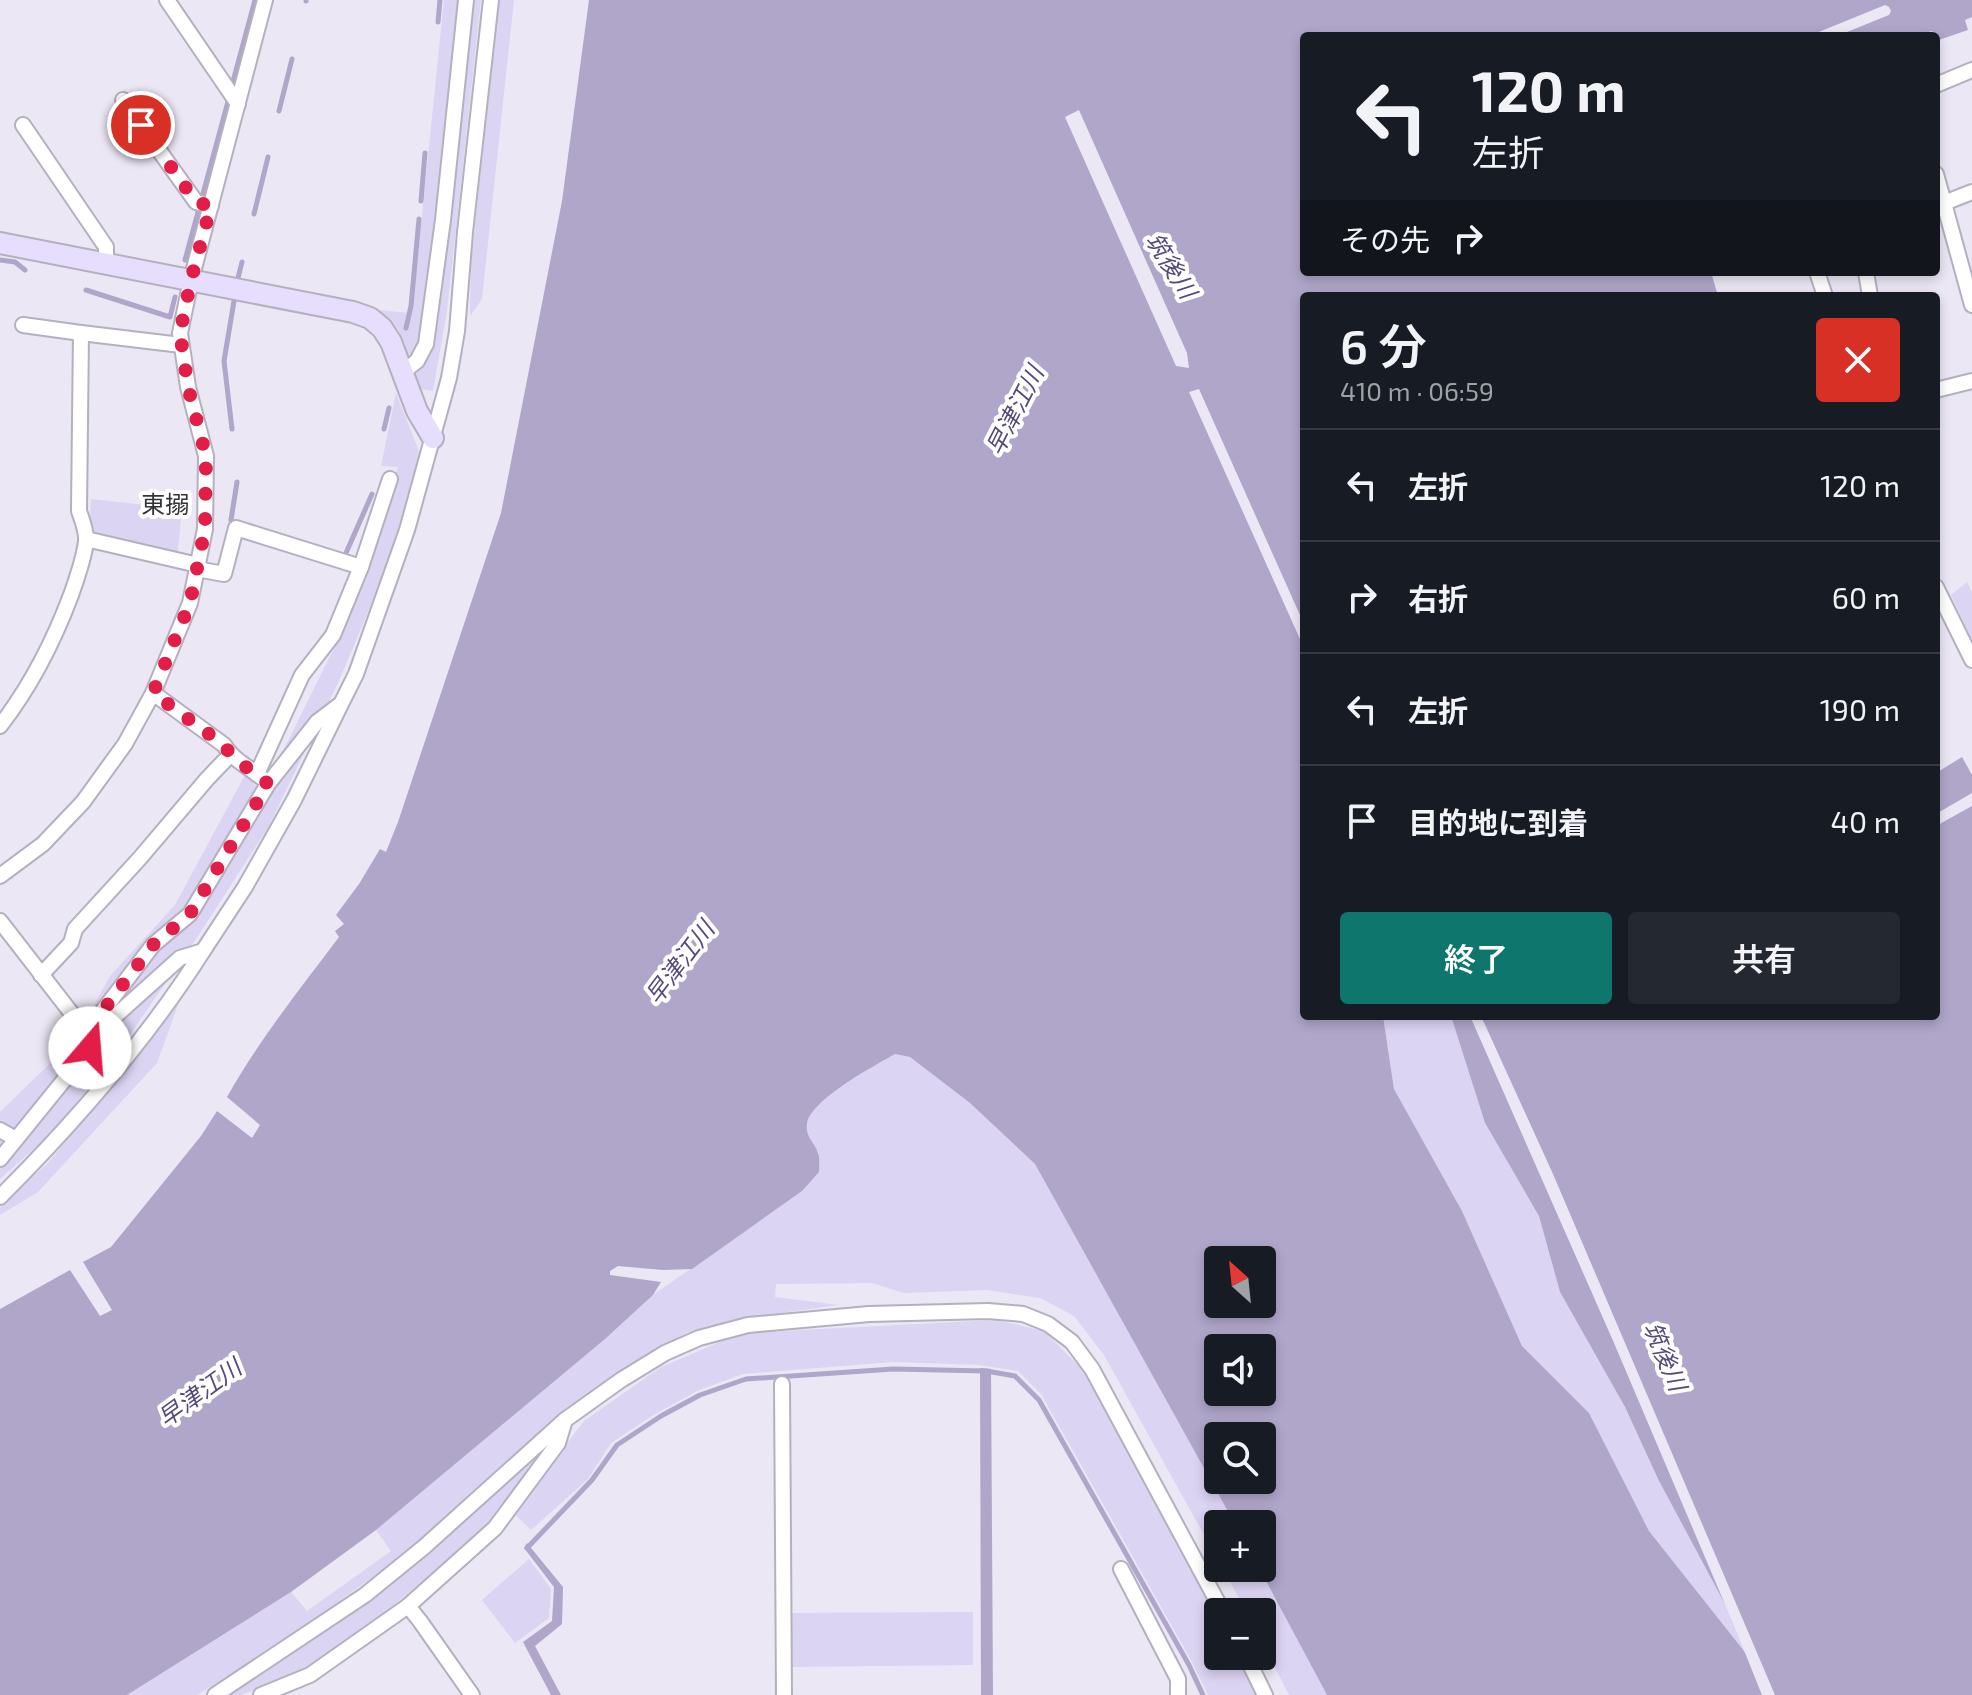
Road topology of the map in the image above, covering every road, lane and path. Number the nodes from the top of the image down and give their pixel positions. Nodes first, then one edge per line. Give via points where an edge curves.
1 (167, 0) edge
2 (265, 0) edge
3 (466, 0) edge
4 (491, 0) edge
5 (1972, 70) edge
6 (1940, 83) edge
7 (123, 100) dead end
8 (238, 104) junction
9 (23, 125) dead end
10 (1940, 188) edge
11 (1972, 192) edge
12 (1944, 203) junction
13 (211, 206) junction
14 (0, 243) edge
15 (106, 264) junction
16 (191, 280) junction
17 (1972, 305) edge
18 (23, 325) dead end
19 (81, 333) junction
20 (181, 345) junction
21 (403, 372) junction
22 (1972, 381) edge
23 (1940, 389) edge
24 (433, 438) junction
25 (390, 479) dead end
26 (86, 539) junction
27 (198, 565) junction
28 (361, 567) junction
29 (1940, 595) edge
30 (1972, 660) edge
31 (153, 693) junction
32 (341, 704) junction
33 (0, 726) edge
34 (230, 755) junction
35 (262, 779) junction
36 (0, 876) edge
37 (0, 921) edge
38 (203, 951) junction
39 (41, 975) junction
40 (90, 1033) junction
41 (0, 1130) edge
42 (16, 1139) junction
43 (0, 1159) edge
44 (0, 1197) edge
45 (782, 1384) dead end
46 (565, 1420) junction
47 (1121, 1569) dead end
48 (1215, 1598) edge
49 (408, 1606) junction
50 (1253, 1670) edge
51 (215, 1695) edge
52 (261, 1695) edge
53 (472, 1695) edge
54 (784, 1695) edge
55 (1178, 1695) edge
56 (1265, 1695) edge

1 - 8 street
2 - 8 street
3 - 21 street via 426,344
4 - 24 street via 457,331
5 - 6 street
7 - 13 street via 196,202
8 - 13 street
9 - 15 street via 106,247
10 - 12 street
11 - 12 street
12 - 17 street
13 - 16 street
14 - 15 street
15 - 16 street
16 - 20 street
16 - 21 street via 370,318 391,342
18 - 19 street
19 - 20 street
19 - 26 street via 79,511
20 - 27 street via 206,456 205,529
21 - 24 street
22 - 23 street
24 - 32 street via 402,545
25 - 28 street
26 - 27 street
26 - 33 street via 76,581 48,651
27 - 28 street via 224,574 236,528
27 - 31 street via 190,603
28 - 35 street via 333,635 302,675
29 - 30 street
31 - 34 street via 224,745
31 - 36 street via 83,802 43,844
32 - 35 street
32 - 38 street via 294,800
34 - 35 street
34 - 39 street via 75,929 71,943
35 - 40 street via 190,914 153,945
37 - 39 street
38 - 40 street via 180,958
38 - 44 street via 123,1061
39 - 40 street
40 - 42 street via 90,1048
41 - 42 street
42 - 43 street
45 - 54 street
46 - 48 street via 665,1353 748,1325 869,1314 1023,1314 1072,1342 1092,1369
46 - 49 street via 558,1443 495,1528
46 - 51 street via 365,1595
47 - 55 street via 1178,1679
49 - 52 street via 310,1675
49 - 53 street
50 - 56 street

